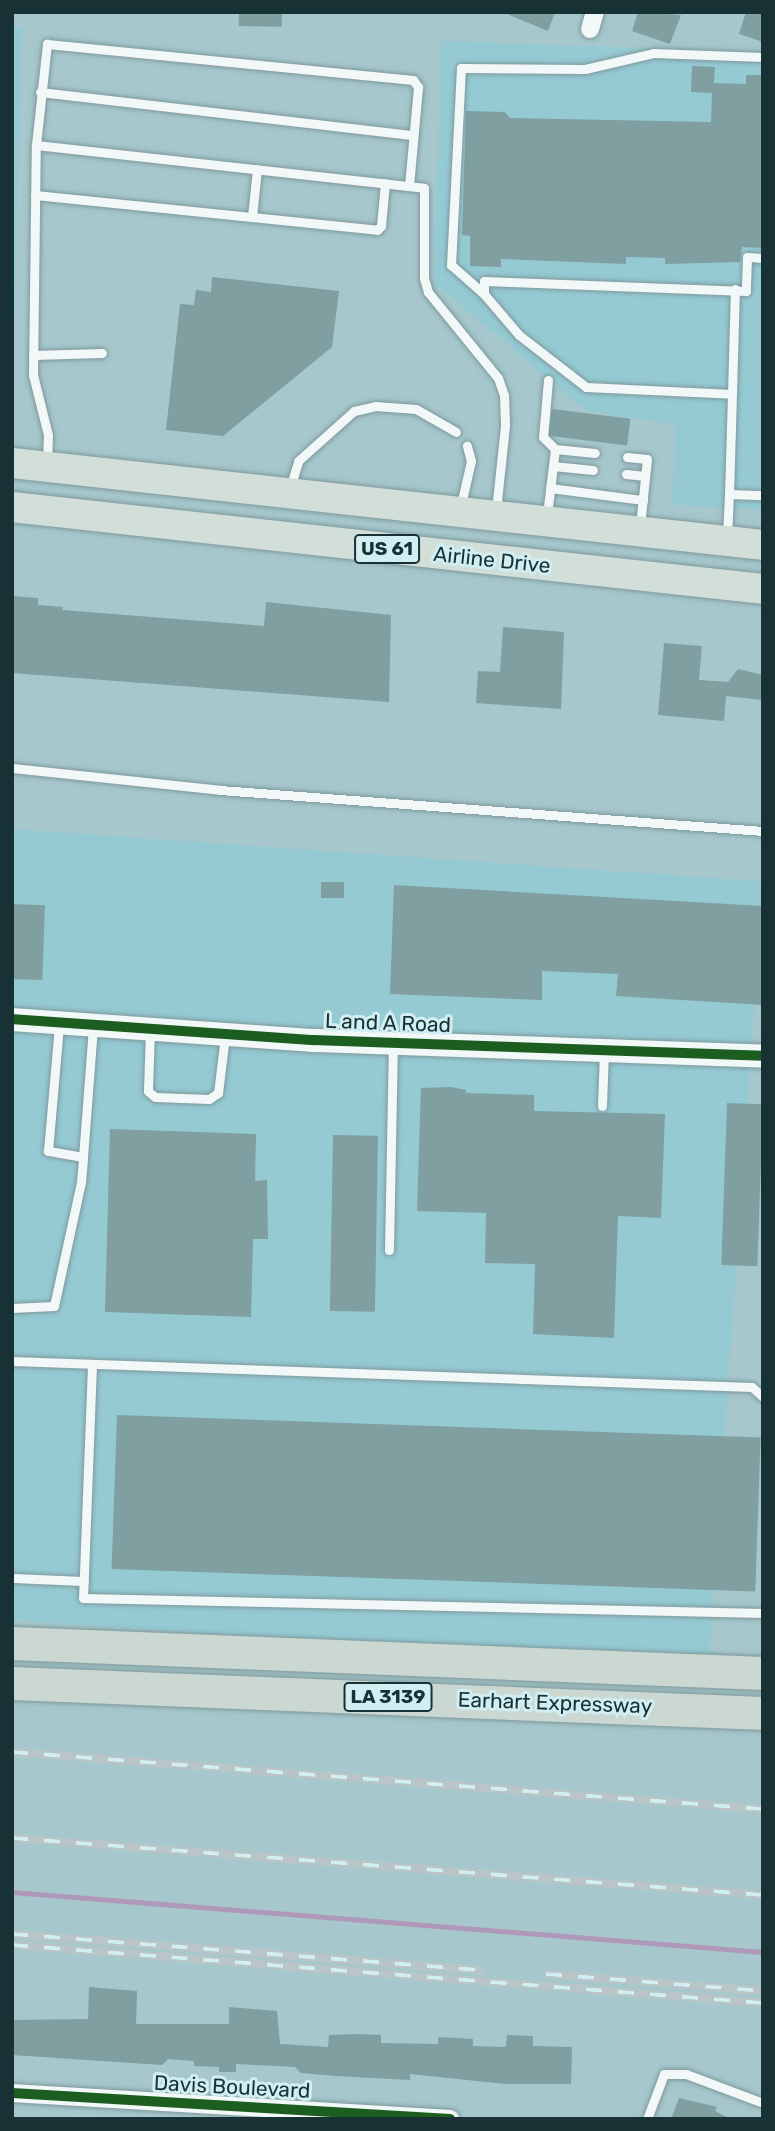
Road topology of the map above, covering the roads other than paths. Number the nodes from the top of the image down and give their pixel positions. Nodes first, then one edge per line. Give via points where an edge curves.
1 (763, 57) edge
2 (40, 92) junction
3 (414, 135) junction
4 (36, 145) junction
5 (257, 169) junction
6 (385, 183) junction
7 (409, 185) junction
8 (35, 195) junction
9 (252, 217) junction
10 (763, 258) edge
11 (735, 289) junction
12 (484, 294) junction
13 (102, 352) dead end
14 (33, 355) junction
15 (548, 380) dead end
16 (732, 394) junction
17 (456, 432) dead end
18 (467, 446) dead end
19 (555, 449) junction
20 (595, 453) dead end
21 (627, 457) dead end
22 (12, 463) edge
23 (47, 466) junction
24 (553, 466) junction
25 (593, 470) dead end
26 (626, 474) dead end
27 (645, 477) junction
28 (550, 488) junction
29 (288, 493) junction
30 (729, 494) junction
31 (763, 495) edge
32 (643, 500) junction
33 (12, 507) edge
34 (460, 511) junction
35 (495, 516) junction
36 (556, 522) junction
37 (640, 531) junction
38 (726, 541) junction
39 (763, 545) edge
40 (560, 567) junction
41 (763, 589) edge
42 (12, 768) edge
43 (763, 831) edge
44 (12, 1019) edge
45 (59, 1022) junction
46 (93, 1025) junction
47 (150, 1028) junction
48 (225, 1033) junction
49 (393, 1042) junction
50 (604, 1050) junction
51 (763, 1056) edge
52 (602, 1106) dead end
53 (83, 1157) junction
54 (389, 1250) dead end
55 (12, 1308) edge
56 (12, 1361) edge
57 (92, 1365) junction
58 (763, 1397) edge
59 (12, 1578) edge
60 (84, 1581) junction
61 (763, 1613) edge
62 (12, 1643) edge
63 (763, 1673) edge
64 (12, 1684) edge
65 (763, 1713) edge
66 (12, 2093) edge
67 (763, 2103) edge
68 (420, 2118) edge
69 (450, 2119) edge
70 (647, 2119) edge

1 - 12 lane via 653,53 585,69 461,68 451,265
2 - 3 lane
2 - 3 lane via 44,47 51,43 413,80 418,86
2 - 4 lane
3 - 7 lane
4 - 5 lane
4 - 8 lane
5 - 6 lane
5 - 9 lane
6 - 7 lane
6 - 9 lane via 382,226 377,230
7 - 35 lane via 426,192 424,278 428,292 498,378 503,395 505,426
8 - 9 lane
8 - 14 lane
10 - 11 lane via 747,257 746,291
11 - 12 lane via 484,281
11 - 16 lane
12 - 16 lane via 519,335 586,387
13 - 14 lane
14 - 23 lane via 34,383 48,435
15 - 19 lane via 543,438
16 - 30 lane
17 - 29 lane via 416,409 375,406 354,411 299,461
18 - 34 lane via 471,461
19 - 20 lane
19 - 24 lane
21 - 27 lane via 646,459
22 - 23 highway, US 61
23 - 29 highway, US 61
24 - 25 lane
24 - 28 lane
26 - 27 lane
27 - 32 lane
28 - 32 lane
28 - 36 lane
29 - 34 highway, US 61
30 - 31 lane
30 - 38 lane
32 - 37 lane
33 - 40 highway, Airline Drive / US 61
34 - 35 highway, US 61
35 - 36 highway, US 61
36 - 37 highway, US 61
36 - 40 highway
37 - 38 highway, US 61
38 - 39 highway, US 61
40 - 41 highway, Airline Drive / US 61
42 - 43 lane via 220,789
44 - 45 street, L and A Road
45 - 46 street, L and A Road
45 - 53 lane via 48,1151
46 - 47 street, L and A Road
46 - 53 lane
47 - 48 street, L and A Road
47 - 48 lane via 148,1091 155,1097 209,1099 218,1093
48 - 49 street, L and A Road
49 - 50 street, L and A Road
49 - 54 lane
50 - 51 street, L and A Road
50 - 52 lane
53 - 55 lane via 54,1306
56 - 57 lane
57 - 58 lane via 752,1387
57 - 60 lane
59 - 60 lane
60 - 61 lane via 83,1598
62 - 63 highway, Earhart Expressway / LA 3139
64 - 65 highway, Earhart Expressway / LA 3139
66 - 68 street, Davis Boulevard
67 - 70 lane via 686,2074 664,2074
68 - 69 street, Davis Boulevard

